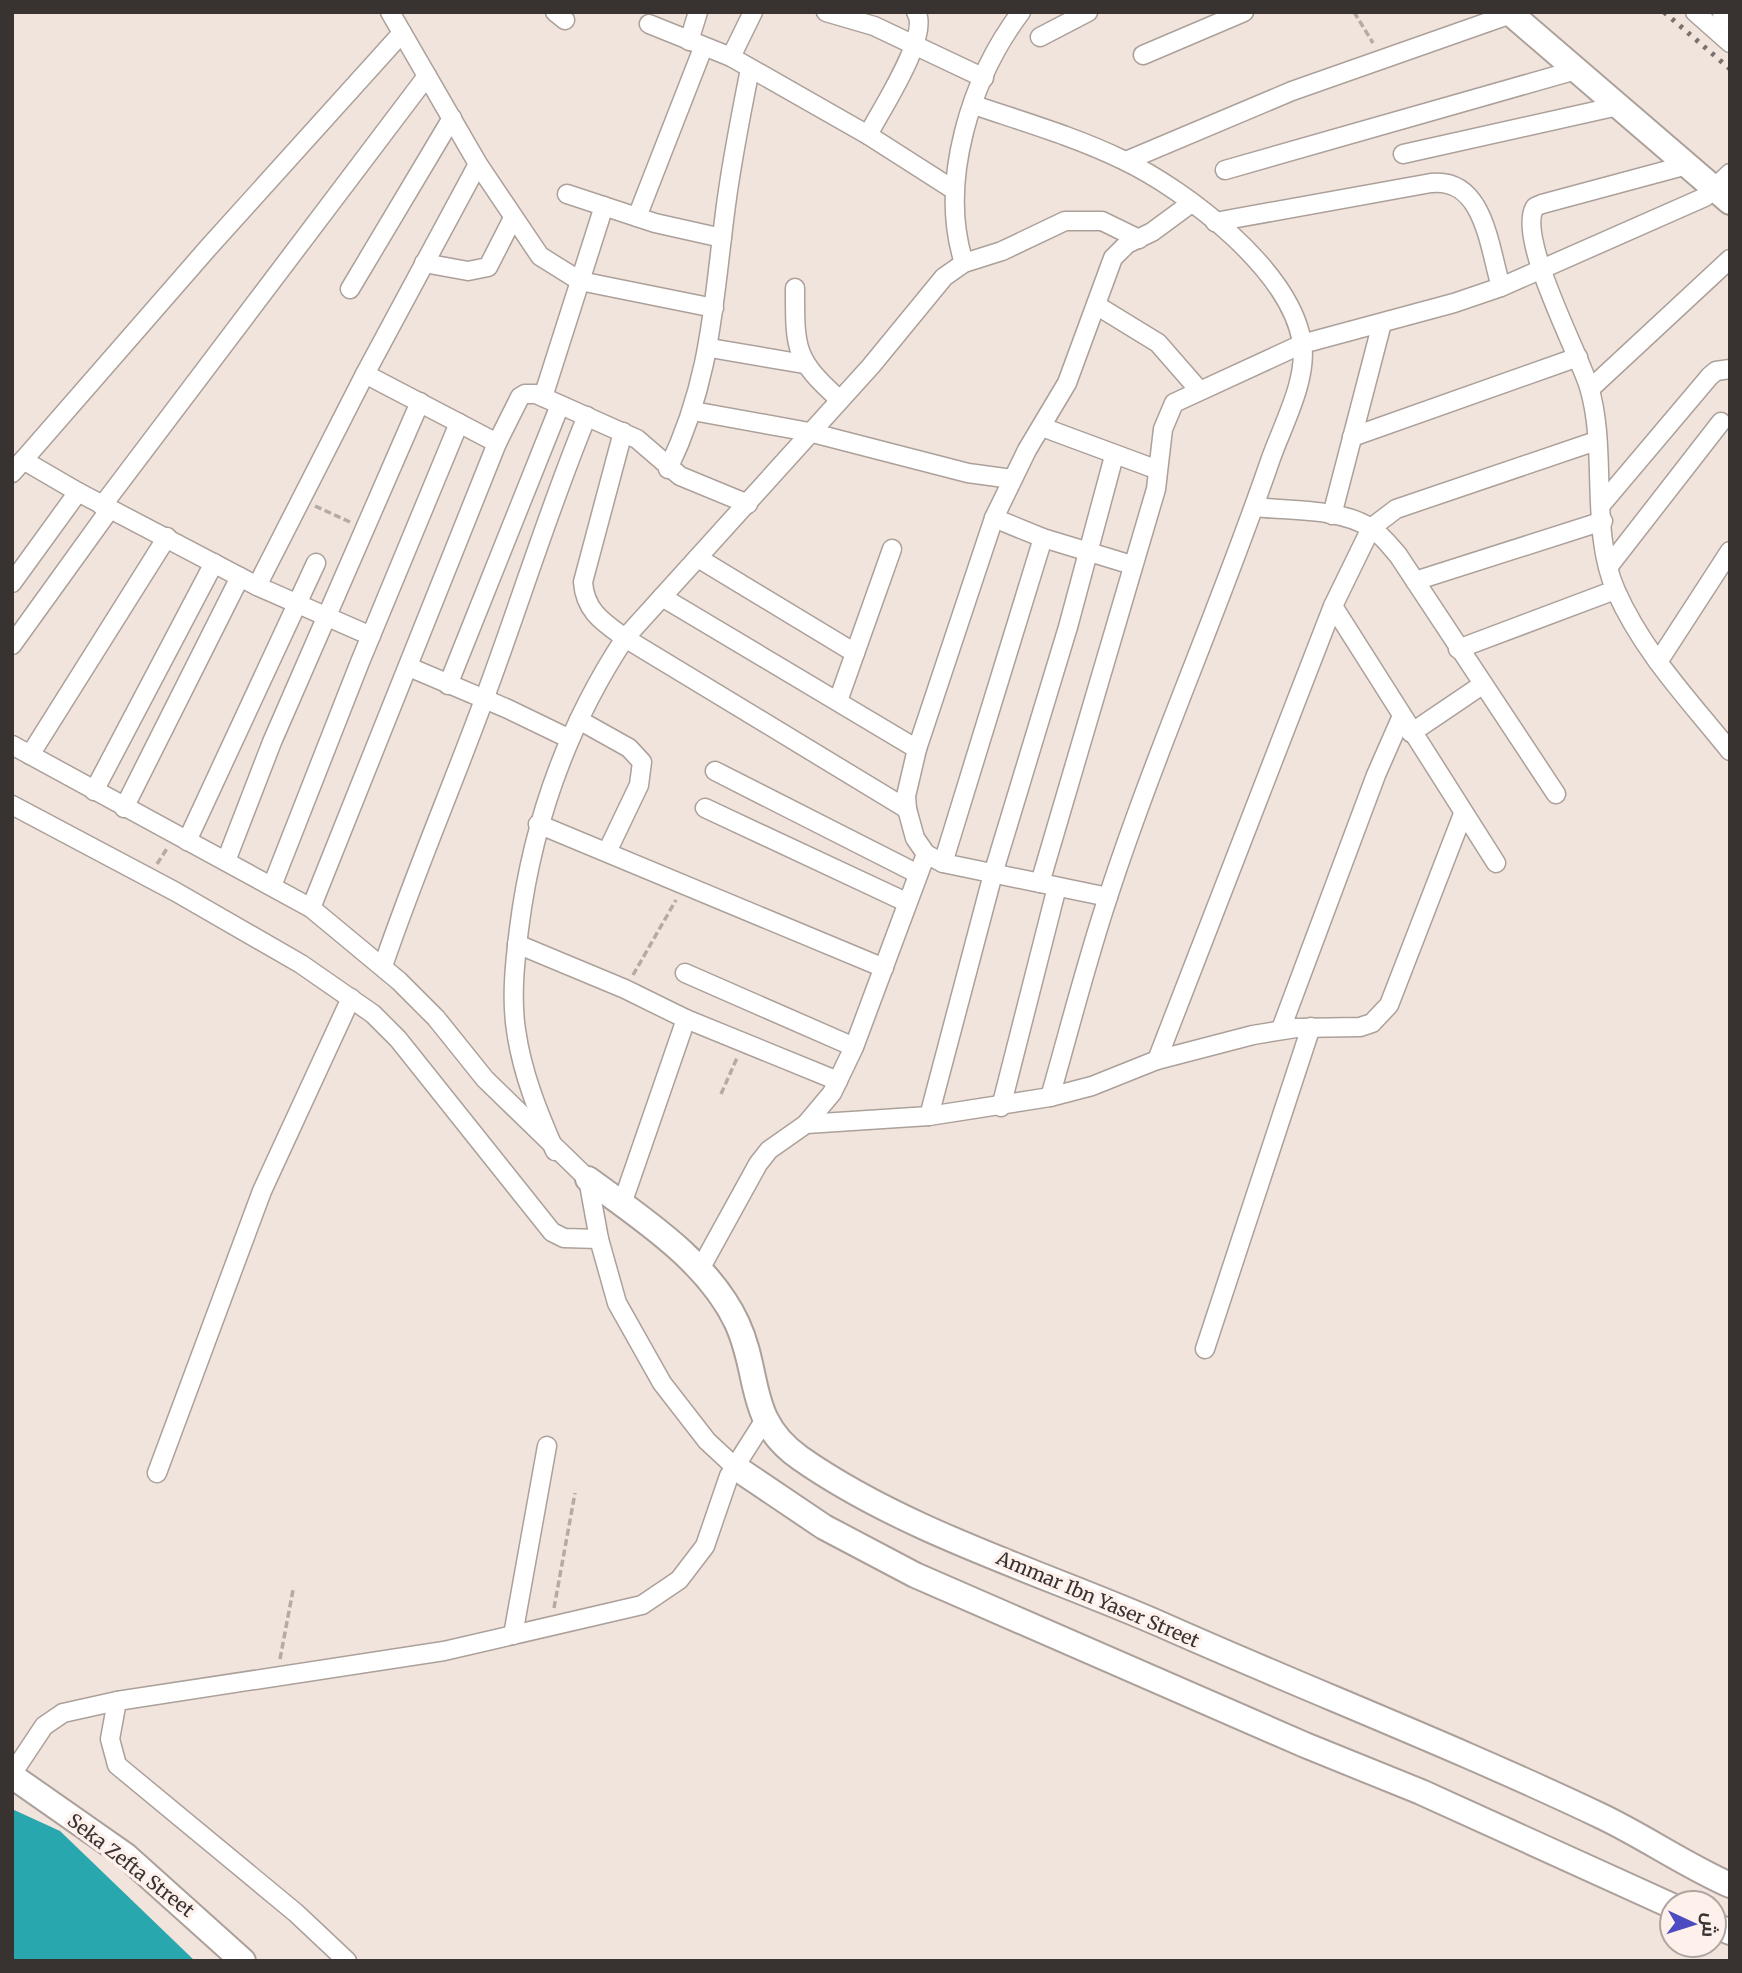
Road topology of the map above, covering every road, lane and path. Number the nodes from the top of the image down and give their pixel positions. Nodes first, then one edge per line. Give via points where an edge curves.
1 (390, 12) edge
2 (698, 12) edge
3 (752, 12) edge
4 (826, 12) edge
5 (916, 12) edge
6 (1021, 12) edge
7 (1087, 12) edge
8 (1244, 12) edge
9 (1354, 12) edge
10 (1695, 12) edge
11 (1510, 13) edge
12 (649, 24) dead end
13 (402, 33) junction
14 (1040, 37) dead end
15 (1730, 43) edge
16 (696, 45) junction
17 (915, 46) junction
18 (1143, 55) dead end
19 (731, 57) junction
20 (1382, 58) junction
21 (750, 69) junction
22 (1576, 70) junction
23 (427, 76) junction
24 (984, 78) junction
25 (974, 105) junction
26 (1618, 106) junction
27 (452, 118) junction
28 (868, 135) junction
29 (1403, 154) dead end
30 (1126, 161) junction
31 (478, 164) junction
32 (1687, 165) junction
33 (1225, 170) dead end
34 (1725, 186) edge
35 (954, 190) junction
36 (567, 194) dead end
37 (1190, 204) junction
38 (604, 206) junction
39 (637, 217) junction
40 (513, 218) junction
41 (1215, 222) junction
42 (722, 238) junction
43 (1139, 239) junction
44 (1730, 259) edge
45 (964, 263) junction
46 (424, 264) junction
47 (1541, 270) junction
48 (580, 281) junction
49 (1501, 287) junction
50 (795, 288) dead end
51 (350, 289) dead end
52 (1096, 305) junction
53 (714, 308) junction
54 (1382, 323) junction
55 (1302, 344) junction
56 (710, 348) junction
57 (1578, 357) junction
58 (804, 364) junction
59 (1730, 369) edge
60 (365, 374) junction
61 (1590, 388) junction
62 (1199, 390) junction
63 (543, 397) junction
64 (840, 400) junction
65 (420, 402) junction
66 (560, 405) junction
67 (693, 411) junction
68 (587, 416) junction
69 (1721, 422) dead end
70 (459, 423) junction
71 (1042, 427) junction
72 (623, 432) junction
73 (809, 432) junction
74 (1352, 437) junction
75 (1596, 441) junction
76 (498, 443) junction
77 (1114, 456) junction
78 (18, 466) edge
79 (668, 469) junction
80 (1158, 470) junction
81 (1012, 479) junction
82 (78, 492) junction
83 (748, 504) junction
84 (1255, 507) junction
85 (106, 508) junction
86 (1602, 513) junction
87 (1332, 515) junction
88 (994, 518) junction
89 (1371, 528) junction
90 (167, 537) junction
91 (1043, 538) junction
92 (892, 548) dead end
93 (1730, 551) edge
94 (1089, 553) junction
95 (698, 558) junction
96 (214, 563) junction
97 (316, 563) dead end
98 (1132, 565) junction
99 (1609, 566) junction
100 (240, 577) junction
101 (1415, 581) junction
102 (12, 583) edge
103 (257, 586) junction
104 (1615, 590) junction
105 (662, 597) junction
106 (296, 604) junction
107 (1333, 606) junction
108 (328, 619) junction
109 (371, 636) junction
110 (625, 638) junction
111 (12, 645) edge
112 (1458, 649) junction
113 (855, 653) junction
114 (1658, 662) junction
115 (409, 667) junction
116 (448, 685) junction
117 (1482, 685) junction
118 (485, 699) junction
119 (838, 701) junction
120 (579, 720) junction
121 (1406, 726) junction
122 (570, 739) junction
123 (1728, 743) edge
124 (12, 745) edge
125 (917, 749) junction
126 (30, 755) junction
127 (715, 771) dead end
128 (94, 792) junction
129 (1556, 794) dead end
130 (12, 805) edge
131 (124, 808) junction
132 (705, 808) dead end
133 (906, 809) junction
134 (1464, 814) junction
135 (538, 824) junction
136 (187, 841) junction
137 (168, 847) dead end
138 (607, 852) junction
139 (926, 854) junction
140 (226, 861) junction
141 (943, 863) junction
142 (1496, 863) dead end
143 (153, 872) dead end
144 (918, 874) junction
145 (993, 874) junction
146 (685, 884) junction
147 (1048, 885) junction
148 (272, 886) junction
149 (1108, 897) junction
150 (906, 902) junction
151 (311, 908) junction
152 (517, 944) junction
153 (383, 967) junction
154 (884, 968) junction
155 (685, 973) dead end
156 (625, 989) junction
157 (351, 998) junction
158 (686, 1019) junction
159 (1311, 1027) junction
160 (1281, 1029) junction
161 (744, 1041) junction
162 (854, 1047) junction
163 (1157, 1060) junction
164 (838, 1081) junction
165 (721, 1094) dead end
166 (1050, 1097) junction
167 (1001, 1107) junction
168 (929, 1116) junction
169 (806, 1124) junction
170 (555, 1151) junction
171 (588, 1180) junction
172 (622, 1204) junction
173 (599, 1239) junction
174 (699, 1270) junction
175 (1205, 1349) dead end
176 (759, 1430) junction
177 (547, 1446) dead end
178 (737, 1464) junction
179 (156, 1473) dead end
180 (575, 1493) dead end
181 (293, 1590) dead end
182 (551, 1628) junction
183 (513, 1635) junction
184 (276, 1678) junction
185 (117, 1701) junction
186 (12, 1775) edge
187 (1730, 1885) edge
188 (1658, 1900) edge
189 (243, 1961) edge
190 (347, 1961) edge

1 - 13 street
2 - 16 street
3 - 19 street
4 - 17 street via 874,26
5 - 17 street via 921,30
6 - 24 street
7 - 14 street
8 - 18 street
9 - 20 path
10 - 15 street
11 - 20 street
11 - 22 street
12 - 16 street
13 - 23 street
13 - 78 street
16 - 19 street
16 - 39 street
17 - 24 street
17 - 28 street
19 - 21 street
20 - 30 street
21 - 28 street
21 - 42 street
22 - 26 street
22 - 33 street
23 - 27 street
23 - 85 street
24 - 25 street
25 - 30 street
25 - 35 street
26 - 29 street
26 - 32 street
27 - 31 street
27 - 51 street
28 - 35 street
30 - 37 street
31 - 40 street
31 - 46 street
32 - 34 street
32 - 47 street via 1535,207 1530,222
34 - 47 street
35 - 45 street via 955,229
36 - 38 street
37 - 41 street
37 - 43 street
38 - 39 street
38 - 48 street
39 - 42 street
40 - 46 street via 488,267 468,271
40 - 48 street via 540,256
41 - 49 street via 1450,183 1461,186 1478,210
41 - 55 street via 1268,272 1289,305
42 - 53 street
43 - 45 street via 1102,221 1065,222
43 - 52 street via 1113,258
44 - 61 street
45 - 64 street via 944,276
46 - 60 street
47 - 49 street
47 - 57 street
48 - 53 street
48 - 63 street
49 - 54 street
50 - 58 street via 796,335
52 - 62 street via 1158,343
52 - 71 street via 1081,353
53 - 56 street
54 - 55 street
54 - 74 street
55 - 62 street
55 - 84 street via 1299,377
56 - 58 street
56 - 67 street
57 - 61 street
57 - 74 street
58 - 64 street
59 - 86 street via 1710,376
60 - 65 street
60 - 103 street
61 - 75 street
62 - 80 street via 1174,403 1163,429
63 - 66 street
63 - 76 street via 529,393 520,397
64 - 73 street
65 - 70 street
65 - 108 street
66 - 68 street
66 - 116 street
67 - 73 street
67 - 79 street
68 - 72 street
68 - 118 street
69 - 99 street
70 - 76 street
70 - 109 street
71 - 77 street
71 - 81 street
72 - 79 street
72 - 110 street via 583,582 595,616
73 - 81 street
73 - 83 street
74 - 87 street
75 - 86 street
75 - 89 street via 1396,509
76 - 115 street
77 - 80 street
77 - 94 street
78 - 82 street
79 - 83 street
80 - 98 street
81 - 88 street
82 - 85 street
82 - 102 street
83 - 95 street
84 - 87 street
84 - 149 street
85 - 90 street
85 - 111 street
86 - 99 street
86 - 101 street
87 - 89 street
88 - 91 street
88 - 125 street
89 - 101 street via 1398,555
89 - 107 street
90 - 96 street
90 - 126 street
91 - 94 street
91 - 141 street
92 - 113 street
93 - 114 street
94 - 98 street
94 - 145 street
95 - 105 street
95 - 113 street
96 - 100 street
96 - 128 street
97 - 106 street
98 - 147 street
99 - 104 street
100 - 103 street
100 - 131 street
101 - 112 street
103 - 106 street
104 - 112 street
104 - 114 street
105 - 110 street
105 - 119 street
106 - 108 street
106 - 136 street
107 - 121 street
107 - 163 street
108 - 109 street
108 - 140 street via 272,742
109 - 148 street
110 - 120 street via 599,677
110 - 133 street
112 - 117 street
113 - 119 street
114 - 123 street
115 - 116 street
115 - 151 street
116 - 118 street
117 - 121 street
117 - 129 street
118 - 122 street
118 - 153 street
119 - 125 street
120 - 122 street
120 - 138 street via 629,748 642,762 639,785
121 - 134 street
121 - 160 street via 1376,775
122 - 135 street
124 - 126 street
125 - 133 street
126 - 128 street
127 - 144 street
128 - 131 street
130 - 157 street via 176,892
131 - 136 street
132 - 150 street
133 - 139 street via 915,838
134 - 142 street
134 - 159 street via 1389,1005 1372,1023 1360,1027
135 - 138 street
135 - 152 street
136 - 140 street
137 - 143 path
138 - 146 street
139 - 141 street
139 - 144 street
140 - 148 street
141 - 145 street
144 - 150 street
145 - 147 street
145 - 168 street
146 - 154 street
146 - 156 path
147 - 149 street
147 - 167 street
148 - 151 street
149 - 166 street
150 - 154 street
151 - 153 street
152 - 156 street
152 - 170 street via 516,1029 532,1099
153 - 170 street via 436,1018 485,1079
154 - 162 street
155 - 162 street
156 - 158 street
157 - 173 street via 398,1039 547,1227 564,1238
157 - 179 street via 262,1191
158 - 161 street
158 - 172 street
159 - 160 street
159 - 175 street
160 - 163 street
161 - 164 street
161 - 165 path
162 - 164 street
163 - 166 street
164 - 169 street
166 - 167 street
167 - 168 street
168 - 169 street
169 - 174 street via 769,1150 758,1164
170 - 171 street
171 - 172 street, Ammar Ibn Yaser Street
171 - 173 street
172 - 174 street, Ammar Ibn Yaser Street
173 - 178 street via 617,1303 657,1374 707,1441
174 - 176 street, Ammar Ibn Yaser Street via 738,1324
176 - 178 street
176 - 187 street, Ammar Ibn Yaser Street via 843,1485 921,1525 1579,1807
177 - 183 street
178 - 182 street via 711,1534 679,1580 654,1599 628,1610
178 - 188 street via 824,1527 915,1575 1421,1792
180 - 182 path
181 - 184 path
182 - 183 street
183 - 184 street
184 - 185 street
185 - 186 street via 54,1718 37,1735
185 - 190 street via 110,1740 117,1765
186 - 189 street, Seka Zefta Street via 125,1855

